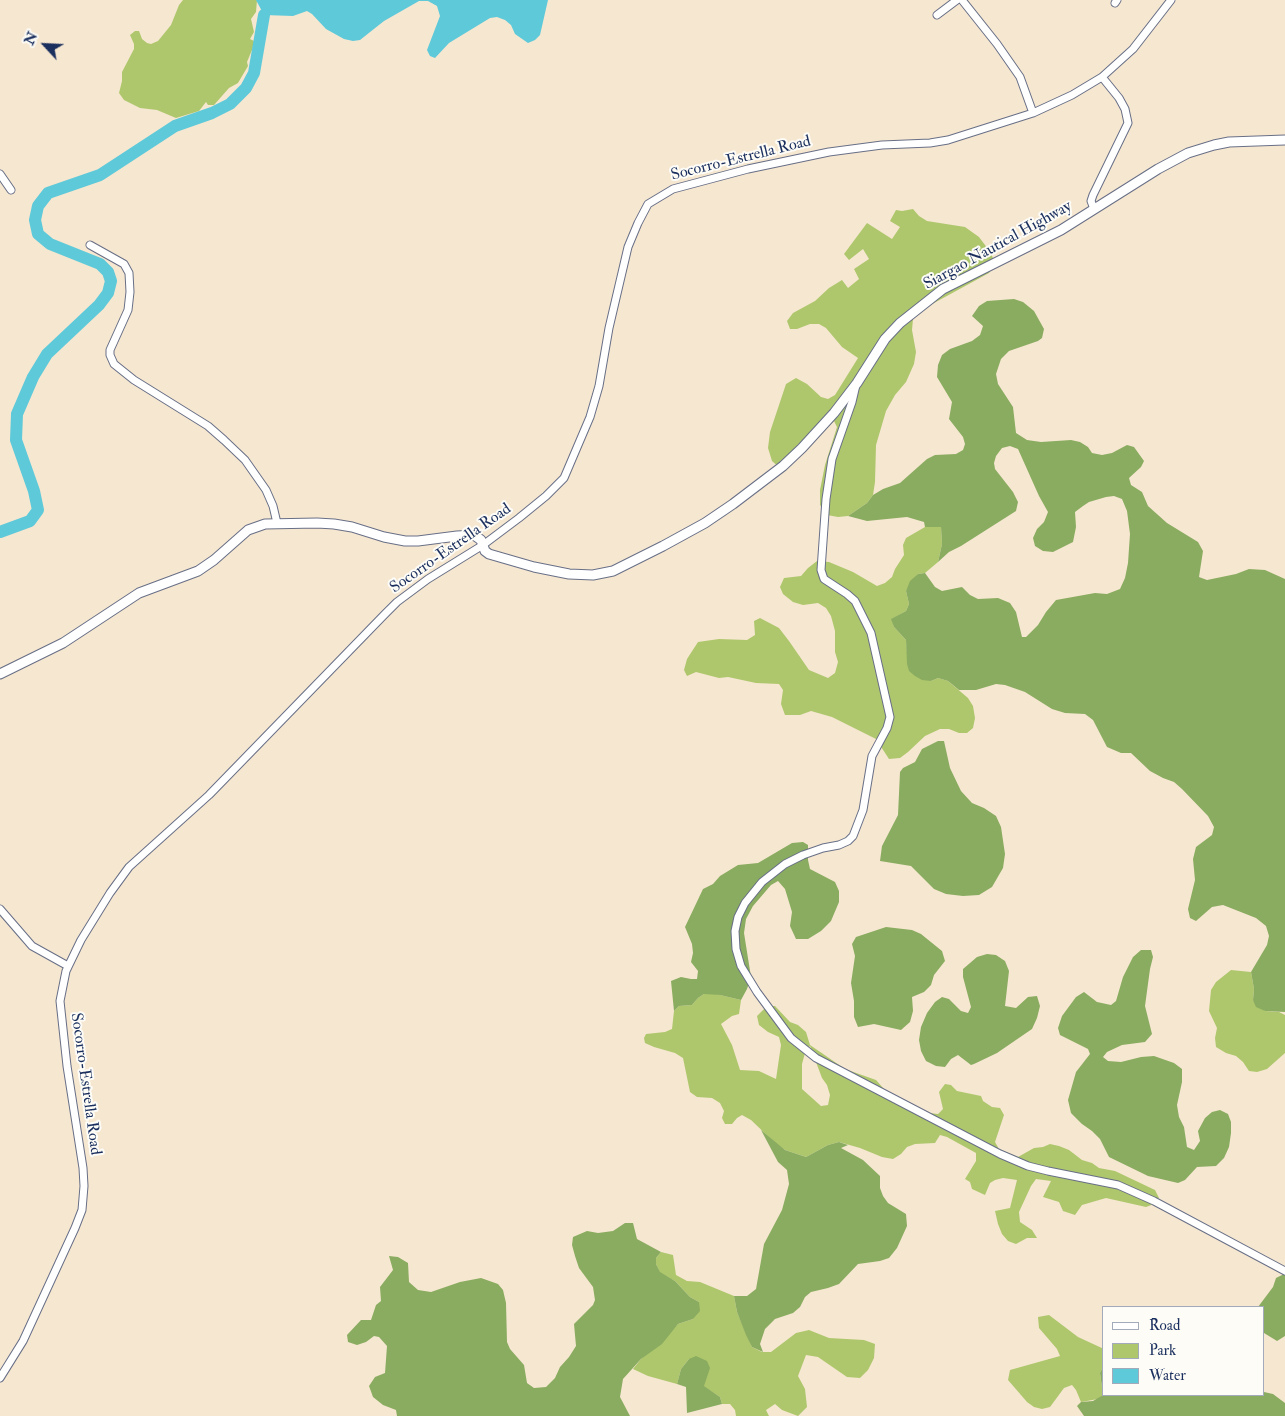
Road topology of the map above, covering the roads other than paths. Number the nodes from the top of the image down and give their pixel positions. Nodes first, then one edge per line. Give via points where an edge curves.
1 (957, 0) edge
2 (962, 0) edge
3 (1171, 0) edge
4 (937, 15) dead end
5 (1102, 77) junction
6 (1033, 113) junction
7 (1285, 140) edge
8 (0, 174) edge
9 (11, 190) dead end
10 (1094, 210) junction
11 (90, 245) dead end
12 (857, 383) junction
13 (277, 523) junction
14 (483, 545) junction
15 (0, 674) edge
16 (0, 909) edge
17 (68, 966) junction
18 (1285, 1271) edge
19 (0, 1378) edge

1 - 4 street
2 - 6 street via 1020,77
3 - 5 street, Socorro-Estrella Road via 1133,49
5 - 6 street, Socorro-Estrella Road
5 - 10 street via 1125,108 1128,123 1093,195
6 - 14 street, Socorro-Estrella Road via 948,140 857,148 790,160 683,186 654,200 644,211 628,247 609,328 600,386 569,468 546,496
7 - 10 main road, Siargao Nautical Highway via 1230,142 1188,153
8 - 9 street
10 - 12 main road, Siargao Nautical Highway via 943,289 900,323 872,357
11 - 13 street via 124,264 129,272 128,310 110,350 114,364 208,426 245,460 266,490
12 - 14 main road, Siargao Nautical Highway via 794,457 767,478 698,527 613,571 593,575 559,573 495,556
12 - 18 street via 830,469 821,570 824,579 855,601 872,633 890,717 872,756 863,810 853,836 839,845 803,855 785,864 762,882 738,917 736,949 741,966 791,1038 816,1058 1000,1154 1028,1166 1118,1185
13 - 14 main road, Siargao Nautical Highway via 334,524 384,537 418,541 474,535
13 - 15 main road, Siargao Nautical Highway via 248,530 198,571 139,593 63,643
14 - 17 street, Socorro-Estrella Road via 398,602 209,795 129,867 96,914
16 - 17 street via 32,946
17 - 19 street, Socorro-Estrella Road via 60,1011 83,1168 83,1202 75,1228 31,1325

